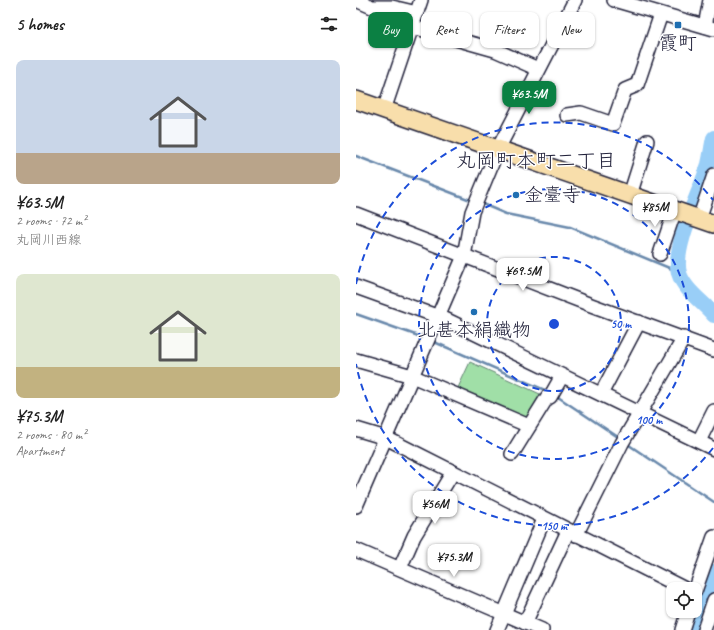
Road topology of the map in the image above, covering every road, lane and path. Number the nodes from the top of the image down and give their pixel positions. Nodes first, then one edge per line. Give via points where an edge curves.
1 (356, 0) edge
2 (421, 0) edge
3 (575, 0) edge
4 (614, 0) edge
5 (710, 0) edge
6 (658, 8) edge
7 (417, 13) junction
8 (413, 27) joint
9 (709, 28) edge
10 (406, 48) edge
11 (538, 69) junction
12 (356, 100) edge
13 (384, 110) junction
14 (566, 115) dead end
15 (648, 141) dead end
16 (498, 150) junction
17 (714, 175) edge
18 (630, 195) junction
19 (674, 210) junction
20 (356, 214) edge
21 (707, 222) edge
22 (660, 254) dead end
23 (464, 256) junction
24 (356, 287) edge
25 (438, 317) junction
26 (639, 322) junction
27 (684, 338) junction
28 (714, 350) edge
29 (356, 360) edge
30 (412, 376) junction
31 (562, 376) junction
32 (601, 394) junction
33 (714, 411) edge
34 (639, 412) junction
35 (529, 426) junction
36 (356, 430) edge
37 (386, 438) junction
38 (699, 441) junction
39 (714, 449) edge
40 (512, 454) dead end
41 (453, 472) junction
42 (356, 506) edge
43 (544, 519) junction
44 (572, 533) junction
45 (714, 537) edge
46 (356, 550) edge
47 (400, 568) junction
48 (671, 582) edge
49 (698, 582) edge
50 (702, 597) edge
51 (714, 602) edge
52 (504, 614) junction
53 (686, 618) edge
54 (525, 623) junction
55 (497, 630) edge
56 (542, 630) edge
57 (682, 630) edge
58 (704, 630) edge

1 - 7 street via 372,7 392,7
2 - 7 street
3 - 11 street
4 - 6 street
5 - 9 street
6 - 9 street
6 - 14 street via 637,85 625,90 613,124 581,113
7 - 8 street
8 - 11 street via 495,50
10 - 13 street
11 - 16 street
12 - 13 main road
13 - 16 main road
15 - 18 street
16 - 18 main road
16 - 23 street via 472,212
17 - 21 street
18 - 19 main road
19 - 21 main road
19 - 22 street
20 - 23 street
23 - 25 street
23 - 26 street
24 - 25 street
25 - 30 street
25 - 31 street
26 - 27 street
26 - 32 street
27 - 28 street
27 - 34 street
29 - 30 street
30 - 35 street
30 - 37 street
31 - 32 street
31 - 35 street
32 - 34 street
33 - 38 street
34 - 38 street
34 - 44 street
35 - 40 street
36 - 37 street
37 - 41 street
37 - 42 street
38 - 39 street
41 - 43 street
41 - 47 street via 414,536
43 - 44 street
43 - 52 street
44 - 48 street
44 - 54 street
45 - 49 street
46 - 47 street
47 - 52 street
50 - 51 street
51 - 58 street
52 - 54 street
52 - 55 street
53 - 57 street
54 - 56 street

